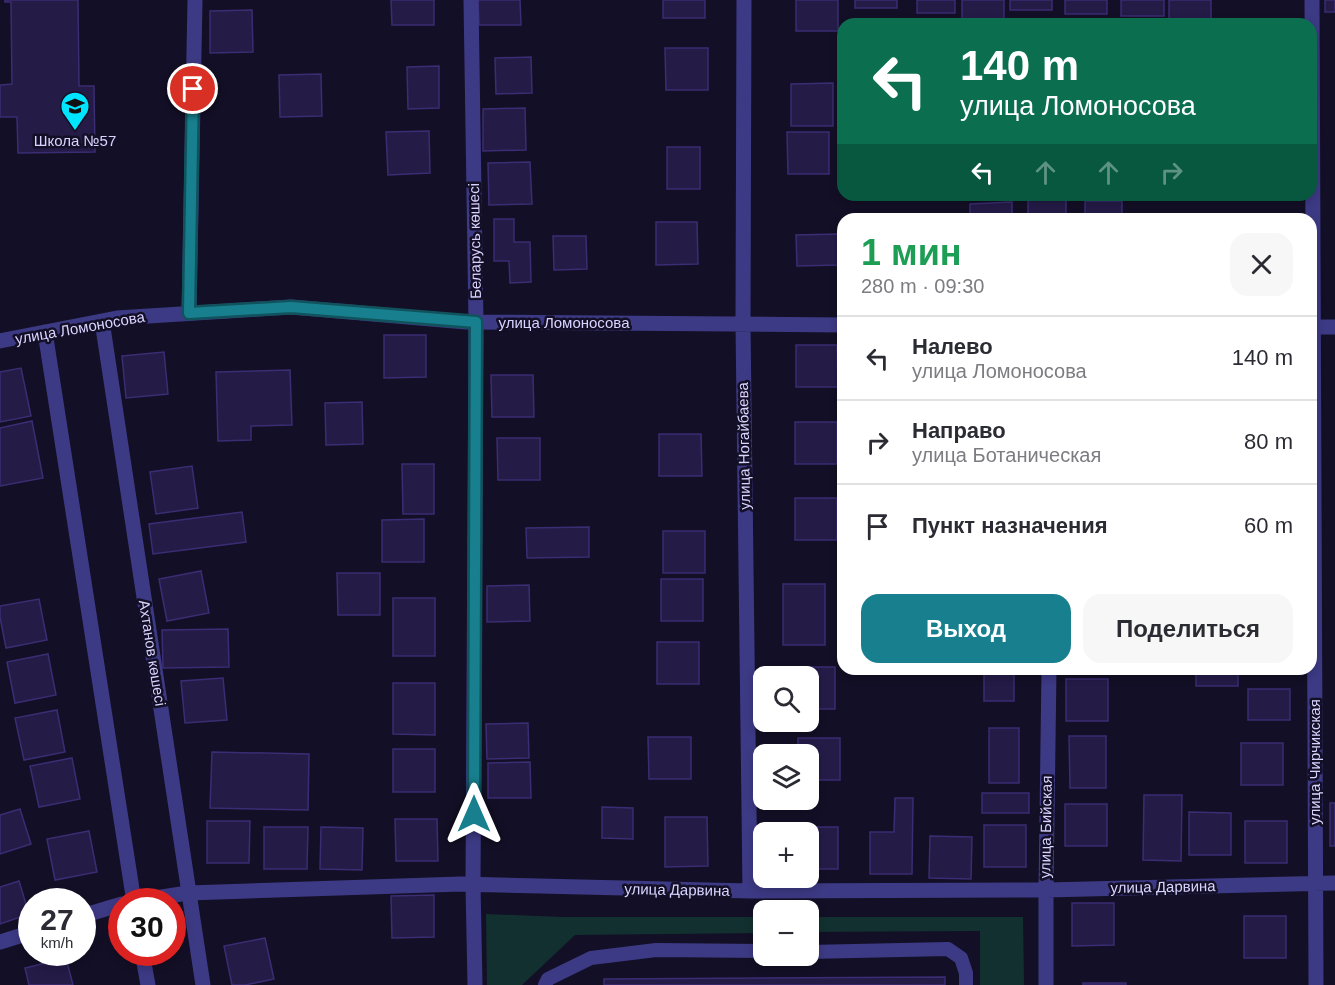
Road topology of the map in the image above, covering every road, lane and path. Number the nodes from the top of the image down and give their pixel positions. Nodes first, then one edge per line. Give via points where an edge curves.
1 (195, 0) edge
2 (471, 0) edge
3 (744, 0) edge
4 (1312, 0) edge
5 (1312, 18) edge
6 (189, 313) junction
7 (102, 321) junction
8 (476, 322) junction
9 (743, 324) junction
10 (837, 325) edge
11 (1317, 327) edge
12 (1335, 327) edge
13 (45, 333) junction
14 (0, 341) edge
15 (1049, 675) edge
16 (1315, 675) edge
17 (1316, 883) junction
18 (1335, 883) edge
19 (473, 885) junction
20 (127, 888) edge
21 (1046, 890) junction
22 (750, 891) junction
23 (188, 893) junction
24 (18, 936) edge
25 (0, 942) edge
26 (753, 951) edge
27 (819, 952) edge
28 (145, 966) edge
29 (148, 985) edge
30 (203, 985) edge
31 (475, 985) edge
32 (544, 985) edge
33 (966, 985) edge
34 (1046, 985) edge
35 (1316, 985) edge

1 - 6 street
2 - 8 street, Беларусь көшесі
3 - 9 street, улица Ногайбаева
4 - 5 street, улица Чирчикская
6 - 7 street, улица Ломоносова
6 - 8 street, улица Ломоносова via 291,307
7 - 13 street, улица Ломоносова
7 - 23 street, Ахтанов көшесі
8 - 9 street, улица Ломоносова
8 - 19 street, Беларусь көшесі
9 - 10 street, улица Ломоносова
9 - 22 street, улица Ногайбаева
11 - 12 street
13 - 14 street, улица Ломоносова
13 - 20 street
15 - 21 street, улица Бийская
16 - 17 street, улица Чирчикская
17 - 18 street, улица Дарвина
17 - 21 street, улица Дарвина
17 - 35 street, улица Чирчикская
19 - 22 street, улица Дарвина
19 - 23 street, улица Дарвина
19 - 31 street, Беларусь көшесі
21 - 22 street, улица Дарвина
21 - 34 street, улица Бийская
23 - 30 street, Ахтанов көшесі
24 - 25 street
26 - 32 lane via 656,950 591,958 548,979
27 - 33 lane via 948,950 961,958
28 - 29 street

